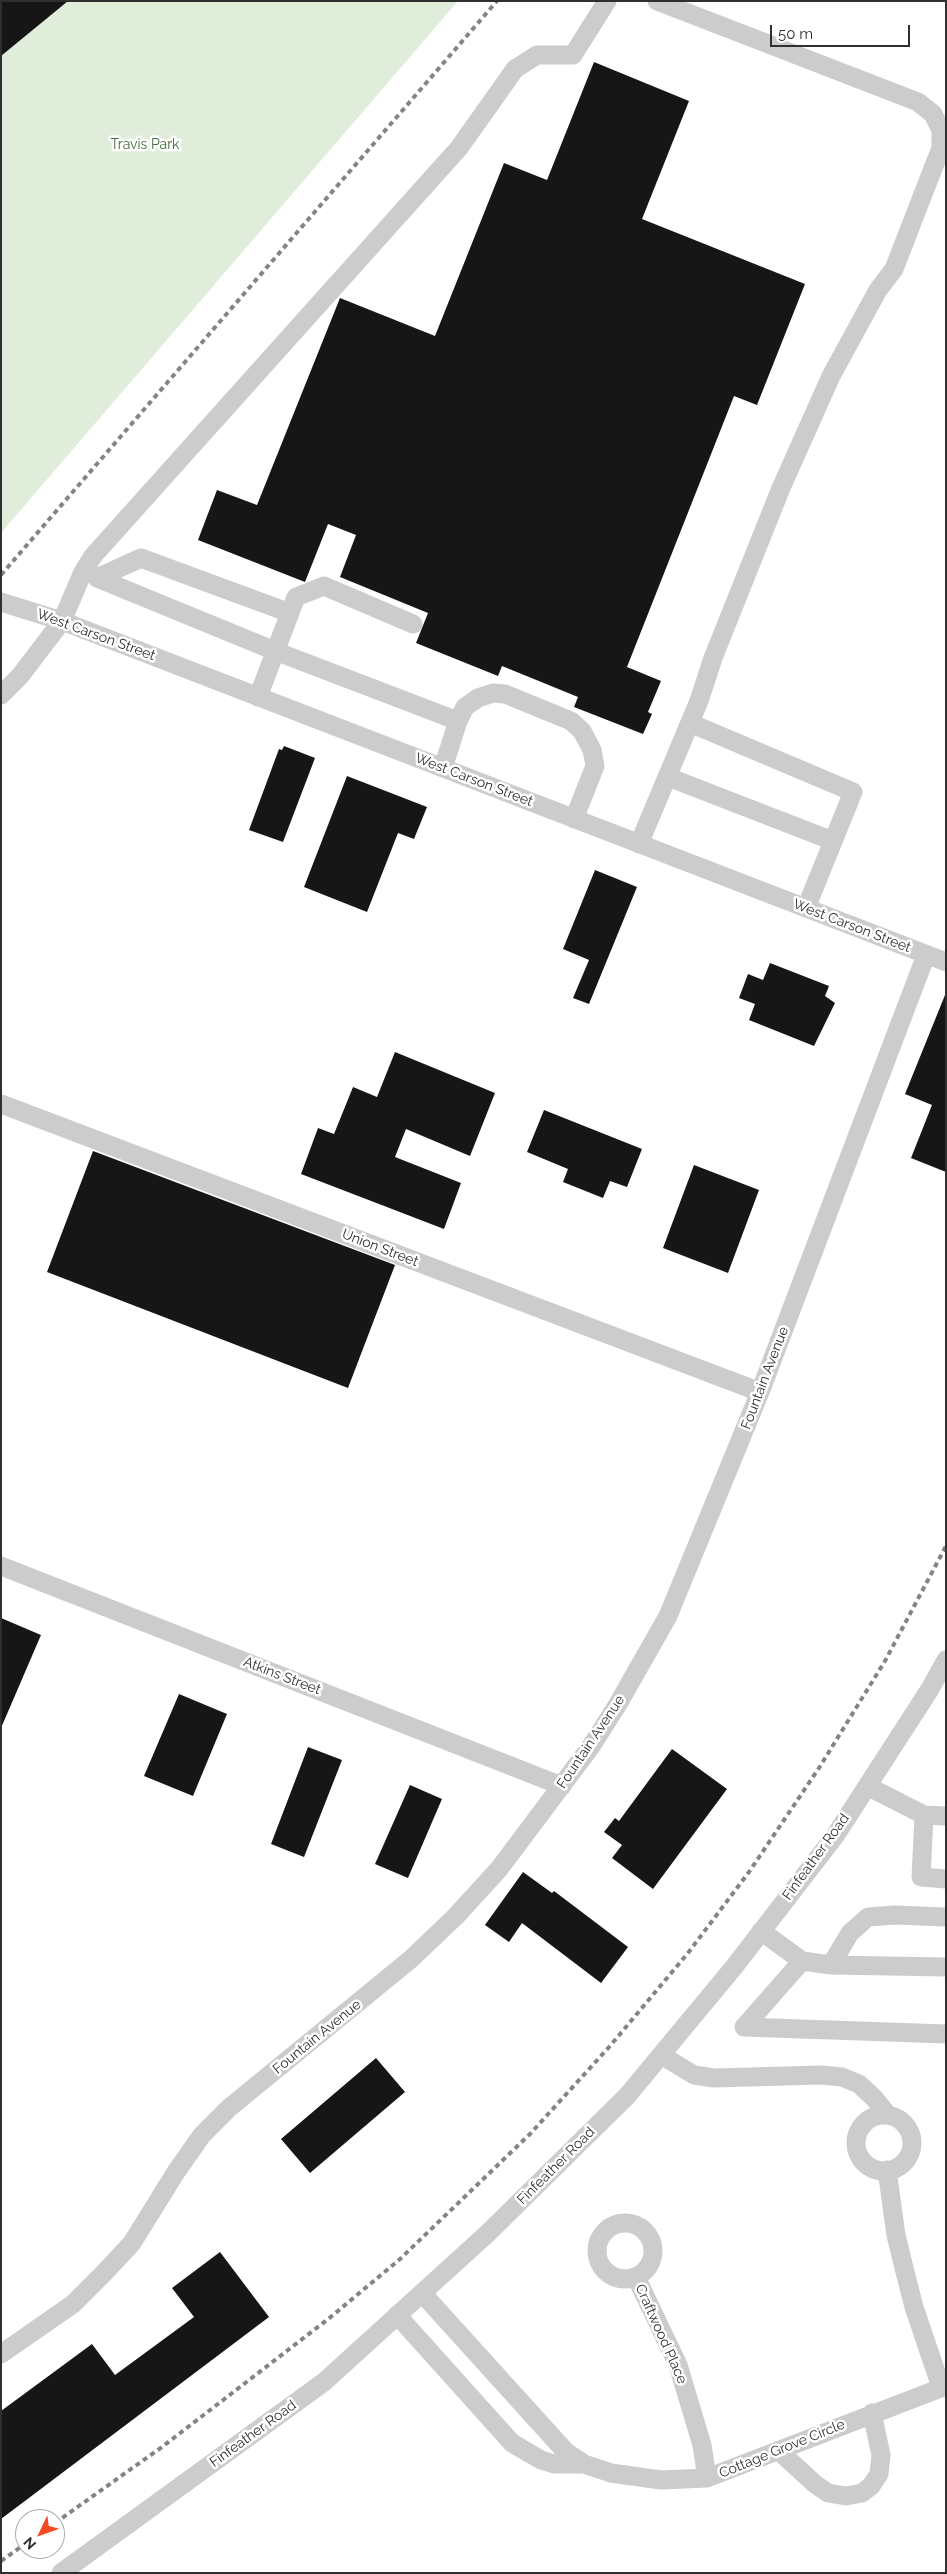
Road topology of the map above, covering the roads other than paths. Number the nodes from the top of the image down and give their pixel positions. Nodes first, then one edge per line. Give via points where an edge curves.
1 (607, 1) edge
2 (657, 1) edge
3 (90, 575) junction
4 (1, 602) edge
5 (290, 613) junction
6 (62, 621) junction
7 (413, 624) dead end
8 (275, 651) junction
9 (1, 695) edge
10 (258, 697) junction
11 (458, 721) junction
12 (690, 723) junction
13 (443, 768) junction
14 (668, 777) junction
15 (574, 819) junction
16 (833, 842) junction
17 (639, 844) junction
18 (806, 908) junction
19 (926, 955) junction
20 (946, 962) edge
21 (1, 1104) edge
22 (760, 1392) junction
23 (1, 1566) edge
24 (946, 1660) edge
25 (938, 1691) edge
26 (562, 1786) junction
27 (867, 1786) junction
28 (924, 1815) junction
29 (946, 1816) edge
30 (946, 1879) edge
31 (946, 1917) edge
32 (761, 1931) junction
33 (802, 1961) junction
34 (831, 1964) junction
35 (946, 1967) edge
36 (946, 2034) edge
37 (661, 2055) junction
38 (888, 2115) junction
39 (887, 2170) junction
40 (636, 2277) dead end
41 (422, 2293) junction
42 (397, 2316) junction
43 (1, 2354) edge
44 (944, 2387) edge
45 (872, 2413) junction
46 (779, 2451) junction
47 (584, 2464) junction
48 (707, 2478) junction
49 (61, 2573) edge

1 - 3 street via 573,55 538,55 515,69 459,148 94,556
2 - 12 street via 918,102 933,114 941,130 941,148 894,269 878,290 831,376 731,613
3 - 5 street via 141,558
3 - 6 street
3 - 8 street
4 - 6 street, West Carson Street
5 - 7 street via 296,597 324,586
5 - 8 street
6 - 9 street via 20,676
6 - 10 street, West Carson Street
8 - 10 street
8 - 11 street
10 - 13 street, West Carson Street
11 - 13 street
11 - 15 street via 465,707 493,693 505,694 571,721 582,731 592,750 594,766
12 - 14 street
12 - 16 street via 853,792
13 - 15 street, West Carson Street
14 - 16 street
14 - 17 street
15 - 17 street, West Carson Street
16 - 18 street
17 - 18 street, West Carson Street
18 - 19 street, West Carson Street
19 - 20 street, West Carson Street
19 - 22 street, Fountain Avenue
21 - 22 street, Union Street
22 - 26 street, Fountain Avenue via 668,1616 618,1704
23 - 26 street, Atkins Street
24 - 25 street, Finfeather Road
25 - 27 street, Finfeather Road
26 - 43 street, Fountain Avenue via 499,1869 456,1916 411,1959 229,2108 202,2135 132,2243 105,2272 73,2304
27 - 28 street
27 - 32 street, Finfeather Road via 835,1836
28 - 29 street
28 - 30 street via 921,1877
31 - 34 street via 868,1917 850,1932
32 - 33 street
32 - 37 street, Finfeather Road
33 - 34 street
33 - 36 street via 744,2027
34 - 35 street
37 - 38 street via 694,2076 842,2077 859,2084
37 - 41 street, Finfeather Road via 620,2103 488,2234
38 - 39 street via 896,2117 909,2130 912,2147 903,2163
38 - 39 street via 870,2118 863,2124 856,2142 862,2159 869,2166
39 - 44 street via 896,2236 905,2272
40 - 48 street, Craftwood Place via 678,2365 698,2429
41 - 42 street, Finfeather Road
41 - 47 street, Cottage Grove Circle via 566,2452
42 - 47 street, Cottage Grove Circle via 512,2443 554,2464
42 - 49 street, Finfeather Road via 324,2382
44 - 45 street, Cottage Grove Circle
45 - 46 street, Cottage Grove Circle
45 - 46 street via 881,2455 879,2474 862,2493 846,2496 828,2493
46 - 48 street, Cottage Grove Circle
47 - 48 street, Cottage Grove Circle via 611,2473 661,2480

